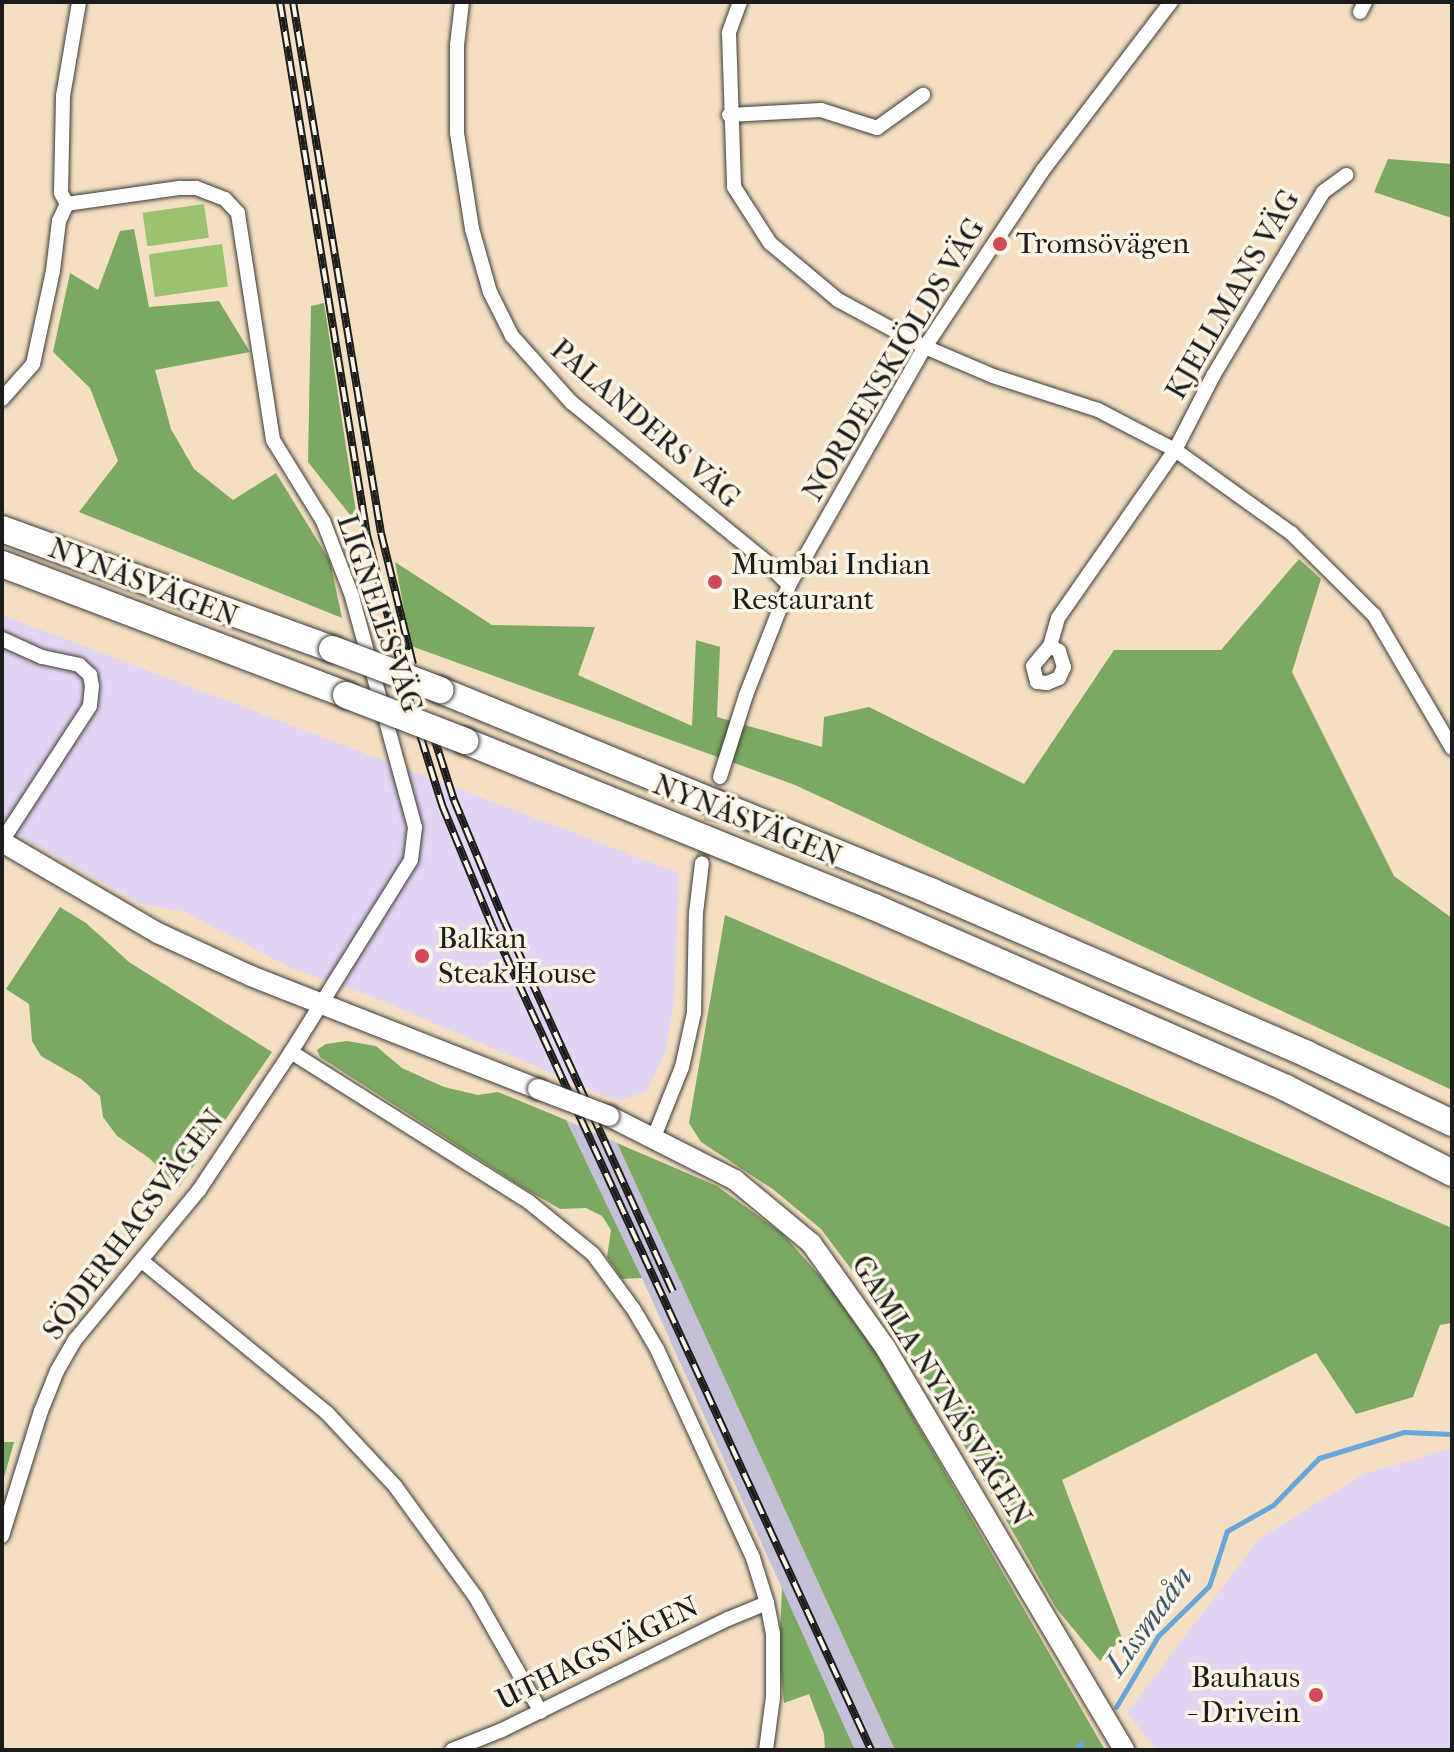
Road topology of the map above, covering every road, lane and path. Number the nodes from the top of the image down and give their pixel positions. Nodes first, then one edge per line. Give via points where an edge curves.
1 (79, 2) edge
2 (462, 2) edge
3 (740, 2) edge
4 (1171, 2) edge
5 (923, 95) dead end
6 (729, 115) junction
7 (1346, 175) dead end
8 (67, 204) junction
9 (925, 347) junction
10 (2, 399) edge
11 (1175, 450) junction
12 (2, 520) edge
13 (2, 529) edge
14 (57, 549) junction
15 (2, 564) edge
16 (789, 585) junction
17 (2, 639) edge
18 (1050, 646) dead end
19 (1452, 748) edge
20 (720, 777) tunnel mouth
21 (2, 841) edge
22 (702, 863) tunnel mouth
23 (321, 1006) junction
24 (291, 1052) junction
25 (1452, 1123) edge
26 (654, 1137) junction
27 (1452, 1173) edge
28 (142, 1261) junction
29 (2, 1536) edge
30 (767, 1603) junction
31 (1091, 1694) junction
32 (541, 1712) junction
33 (452, 1750) edge
34 (766, 1750) edge
35 (1124, 1750) edge
36 (1134, 1750) edge

1 - 8 street via 63,96 61,193
2 - 16 street, PALANDERS VÄG via 457,133 472,229 490,292 512,336 571,402
3 - 6 street via 729,33
4 - 9 street, NORDENSKIÖLDS VÄG via 1043,170
5 - 6 street via 877,128 821,110
6 - 9 street via 734,187 770,243 838,300
7 - 11 street, KJELLMANS VÄG via 1323,192
8 - 10 street via 59,221 33,364
8 - 23 street, LIGNELLS VÄG via 196,188 217,194 238,213 273,440 323,521 352,596 415,827 411,860
9 - 11 street via 1098,410
9 - 16 street, NORDENSKIÖLDS VÄG
11 - 18 street, KJELLMANS VÄG via 1058,618
11 - 19 street via 1291,533 1374,615
12 - 14 highway
13 - 14 highway, NYNÄSVÄGEN
14 - 25 highway, NYNÄSVÄGEN, bridge via 440,690 933,892 1307,1054
15 - 27 highway, NYNÄSVÄGEN, bridge via 465,741 902,919 1286,1088
16 - 20 street, NORDENSKIÖLDS VÄG
17 - 21 street via 42,657 79,665 90,675 92,686 90,706
21 - 23 street via 158,933
22 - 26 street via 694,1013 682,1067
23 - 24 street, SÖDERHAGSVÄGEN
23 - 26 street, bridge
24 - 28 street, SÖDERHAGSVÄGEN via 199,1190
24 - 30 street via 529,1202 593,1254 657,1349 753,1558
26 - 31 street, GAMLA NYNÄSVÄGEN via 735,1180 811,1243 885,1347
28 - 29 street, SÖDERHAGSVÄGEN via 75,1340 57,1371
28 - 32 street via 327,1413 395,1486 475,1596
30 - 32 street, UTHAGSVÄGEN
30 - 34 street via 773,1634 773,1697
31 - 35 street, GAMLA NYNÄSVÄGEN
31 - 36 street, GAMLA NYNÄSVÄGEN
32 - 33 street, UTHAGSVÄGEN

